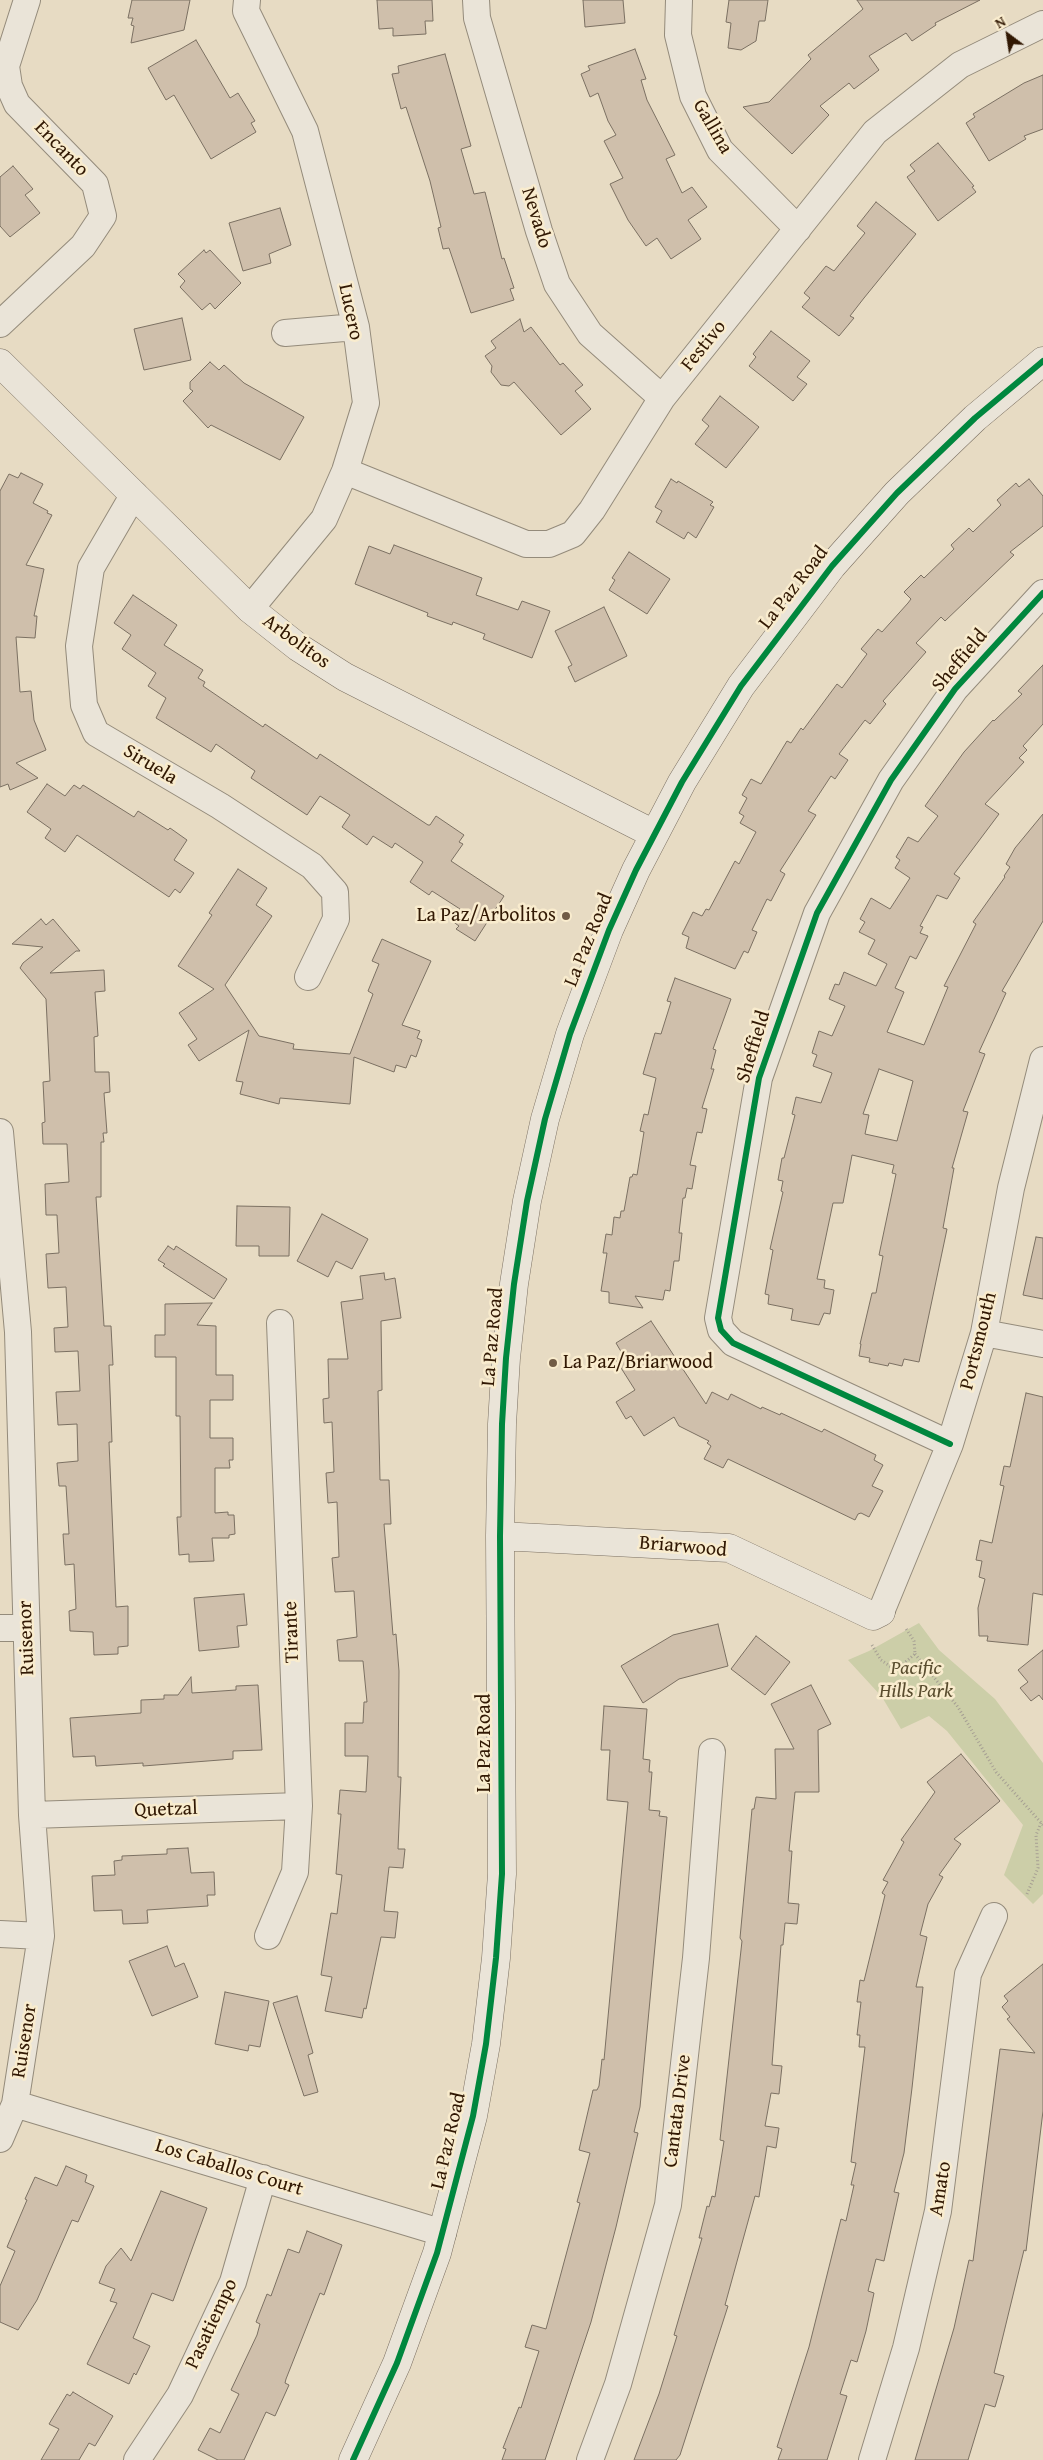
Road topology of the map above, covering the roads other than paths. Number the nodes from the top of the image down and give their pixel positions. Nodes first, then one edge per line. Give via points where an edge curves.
1 (27, 0) edge
2 (247, 0) edge
3 (476, 0) edge
4 (679, 0) edge
5 (1043, 24) edge
6 (798, 228) junction
7 (0, 324) edge
8 (356, 327) junction
9 (285, 333) dead end
10 (1043, 361) edge
11 (0, 363) edge
12 (662, 398) junction
13 (345, 471) junction
14 (134, 494) junction
15 (1043, 593) edge
16 (250, 609) junction
17 (654, 834) junction
18 (308, 977) dead end
19 (1043, 1060) edge
20 (0, 1132) edge
21 (280, 1324) dead end
22 (9, 1332) edge
23 (984, 1333) junction
24 (1043, 1344) edge
25 (950, 1444) junction
26 (500, 1536) junction
27 (882, 1612) joint
28 (0, 1628) edge
29 (26, 1628) junction
30 (712, 1752) dead end
31 (299, 1806) junction
32 (32, 1815) junction
33 (994, 1916) dead end
34 (0, 1934) edge
35 (41, 1936) junction
36 (268, 1936) dead end
37 (15, 2104) junction
38 (0, 2138) edge
39 (264, 2178) junction
40 (443, 2233) junction
41 (137, 2460) edge
42 (353, 2460) edge
43 (590, 2460) edge
44 (872, 2460) edge

1 - 7 street, Encanto via 6,66 9,86 17,104 95,184 103,216 83,246
2 - 8 street, Lucero via 246,11 305,131
3 - 12 street, Nevado via 479,27 557,284 590,334
4 - 6 street, Gallina via 678,35 693,96 720,150
5 - 6 street, Festivo via 960,65 874,132
6 - 12 street, Festivo
8 - 9 street
8 - 13 street, Lucero via 366,403
10 - 17 main road, La Paz Road via 932,458 861,531 832,566 741,686 698,753
11 - 14 main road, Arbolitos
12 - 13 street, Festivo via 592,510 573,534 550,544 526,544
13 - 16 street, Lucero via 324,519
14 - 16 main road, Arbolitos
14 - 18 street, Siruela via 91,568 79,646 84,706 96,733 220,806 312,866 335,892 336,919
15 - 25 street, Sheffield via 955,689 892,780 817,913 759,1078 718,1318 721,1330 734,1343
16 - 17 main road, Arbolitos via 298,648 345,677
17 - 26 main road, La Paz Road via 609,930 570,1034 545,1119 531,1182 518,1250 506,1358
19 - 23 street, Portsmouth via 1011,1188
20 - 22 street, Ruisenor
21 - 31 street, Tirante
22 - 29 street, Ruisenor
23 - 24 street
23 - 25 street, Portsmouth
25 - 27 street, Portsmouth
26 - 27 main road, Briarwood via 729,1548 873,1616
26 - 40 main road, La Paz Road via 500,1916 480,2080
28 - 29 street
29 - 32 street, Ruisenor
30 - 43 street, Cantata Drive via 696,1958 668,2205 618,2384
31 - 32 street, Quetzal
31 - 36 street, Tirante via 295,1872
32 - 35 street, Ruisenor
33 - 44 street, Amato via 968,1974 938,2211 906,2348
34 - 35 street
35 - 37 street, Ruisenor
37 - 38 street, Ruisenor
37 - 39 street, Los Caballos Court
39 - 40 street, Los Caballos Court
39 - 41 street, Pasatiempo via 233,2282 180,2395
40 - 42 main road, La Paz Road via 407,2339

